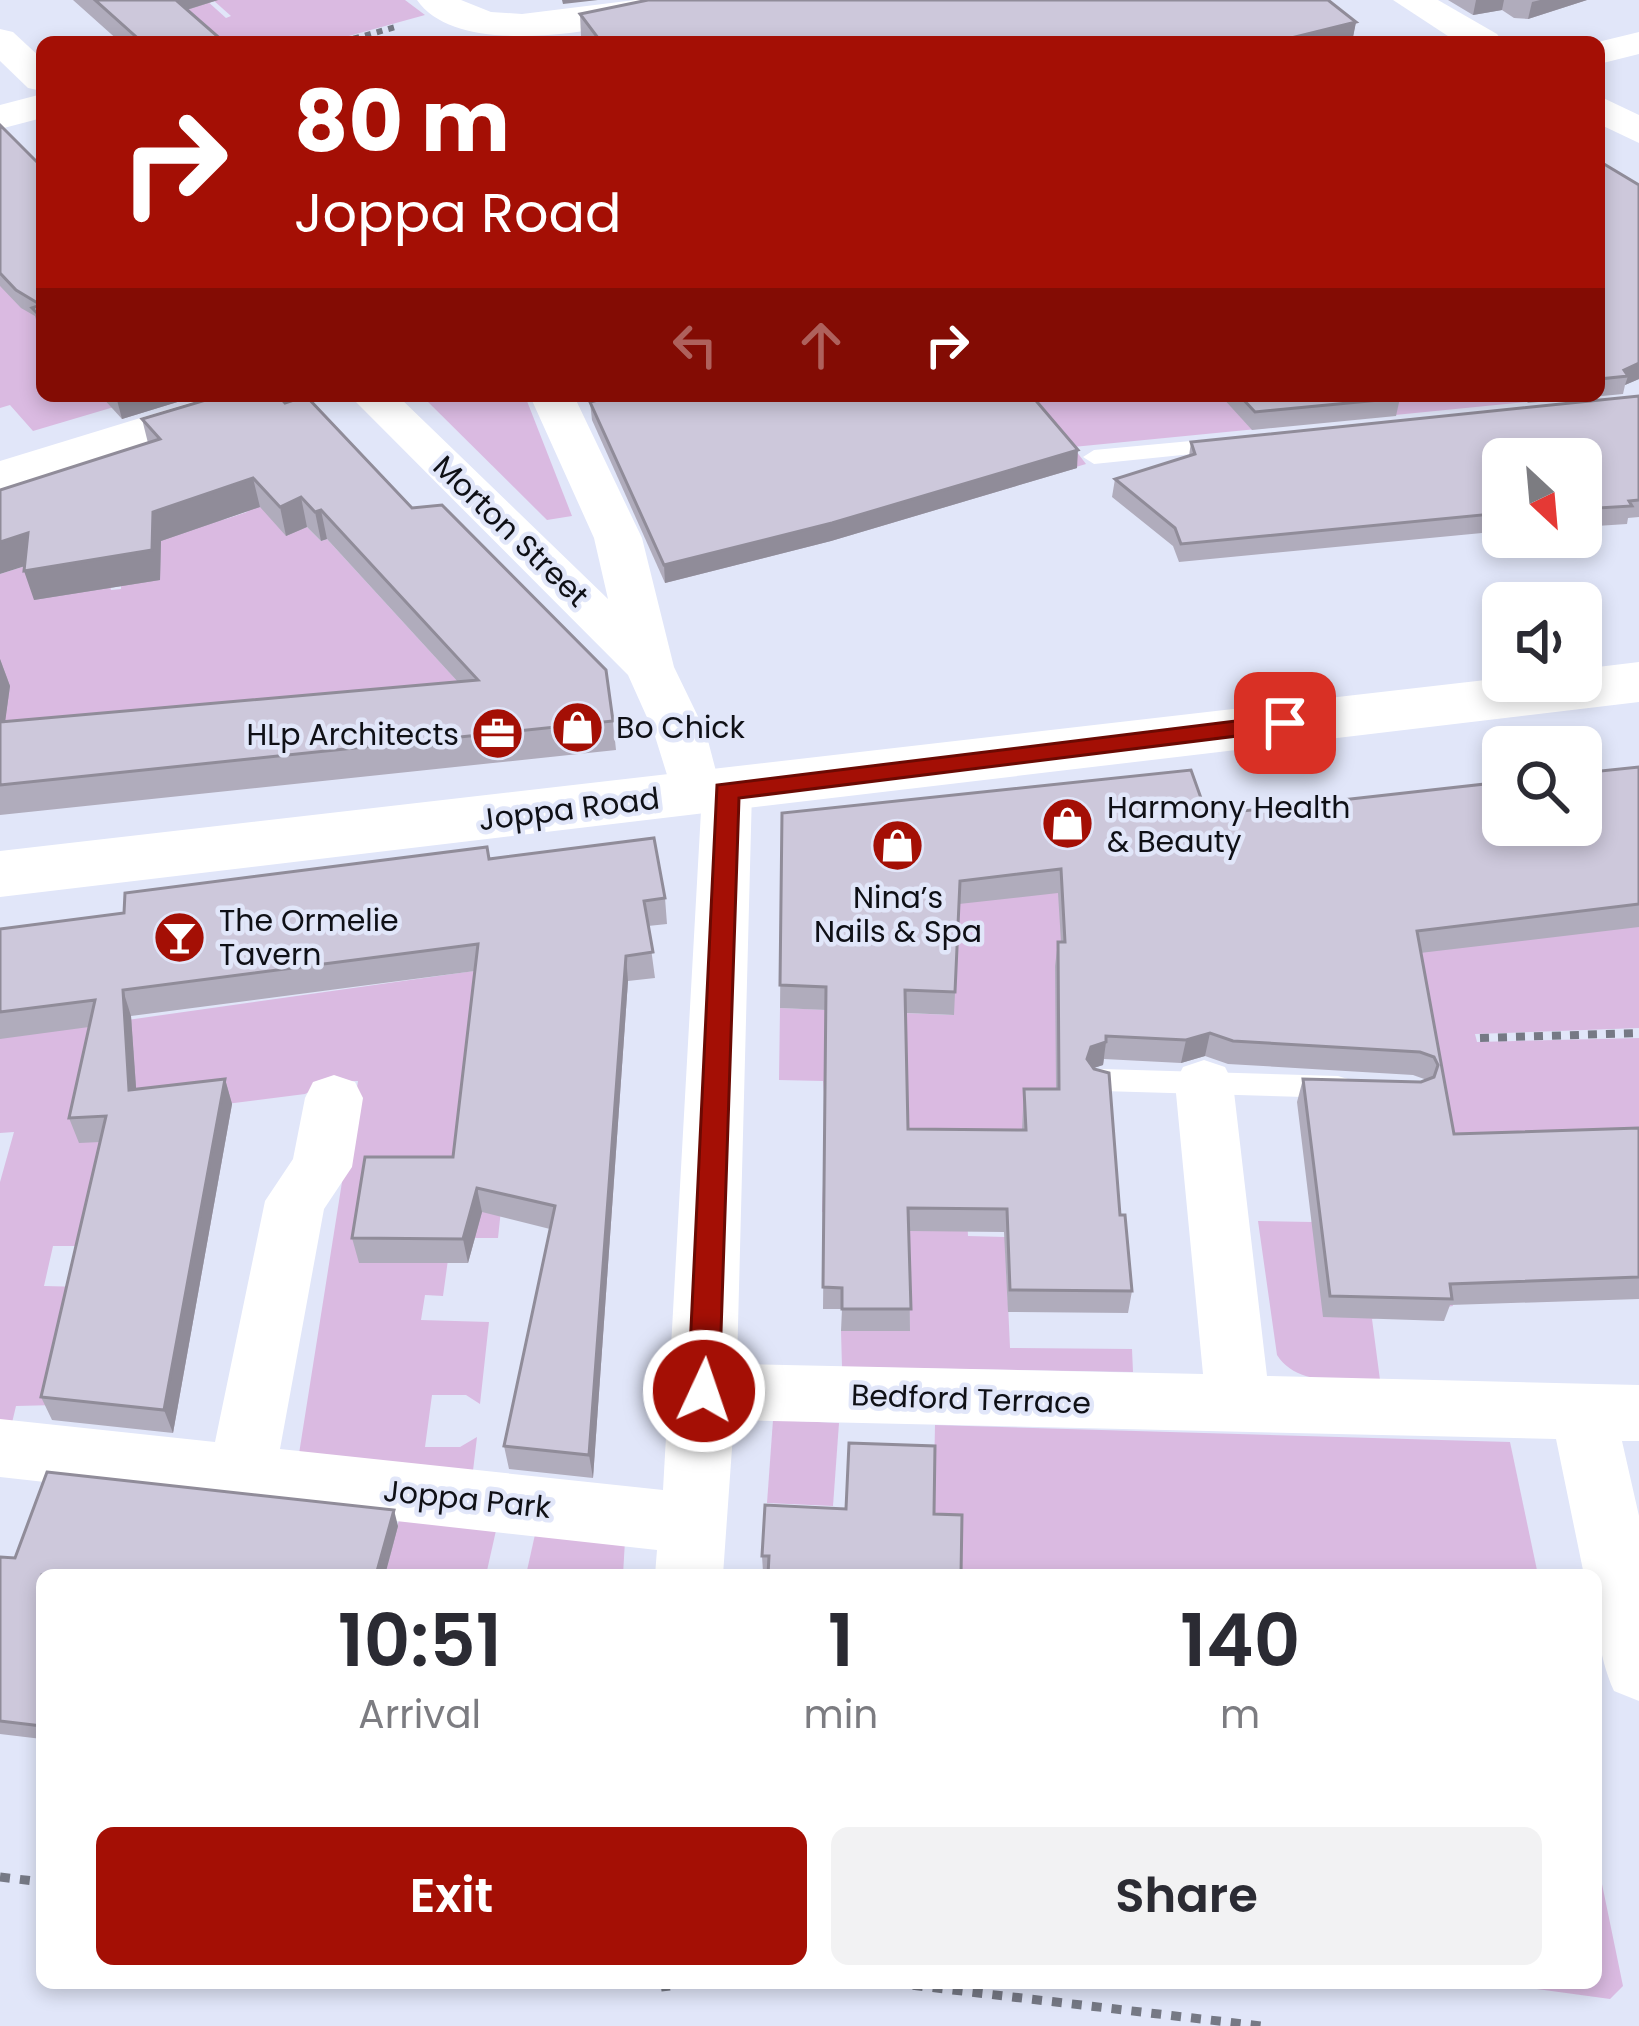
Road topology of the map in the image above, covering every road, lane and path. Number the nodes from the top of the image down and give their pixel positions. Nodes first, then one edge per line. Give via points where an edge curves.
1 (685, 0) edge
2 (1411, 0) edge
3 (447, 8) edge
4 (416, 34) dead end
5 (364, 36) edge
6 (1474, 36) edge
7 (0, 40) edge
8 (1639, 43) edge
9 (1605, 52) edge
10 (36, 74) edge
11 (36, 108) edge
12 (1605, 111) edge
13 (0, 117) edge
14 (1639, 131) edge
15 (240, 402) edge
16 (378, 402) edge
17 (555, 402) edge
18 (1255, 441) edge
19 (1094, 458) dead end
20 (0, 476) edge
21 (649, 667) junction
22 (1639, 682) edge
23 (711, 792) junction
24 (0, 874) edge
25 (1639, 1033) edge
26 (1480, 1038) dead end
27 (1102, 1080) edge
28 (1204, 1083) junction
29 (1366, 1088) edge
30 (334, 1098) dead end
31 (704, 1391) junction
32 (1238, 1406) junction
33 (1611, 1414) edge
34 (0, 1448) edge
35 (242, 1473) junction
36 (691, 1550) edge
37 (1637, 1652) edge
38 (0, 1877) edge
39 (36, 1881) edge
40 (944, 1989) edge
41 (1261, 2026) edge

1 - 3 street via 532,24 494,24
2 - 6 street
4 - 5 path via 400,26
7 - 10 street
8 - 9 street
11 - 13 street
12 - 14 street
15 - 20 street
16 - 21 street, Morton Street
17 - 21 street, Morton Street via 618,538
18 - 19 lane
21 - 23 street, Morton Street
22 - 23 main road, Joppa Road
23 - 24 main road, Joppa Road
23 - 31 street, Morton Street via 727,869
25 - 26 path
27 - 28 lane
28 - 29 lane
28 - 32 street
30 - 35 street via 322,1167 295,1201
31 - 32 street, Bedford Terrace
31 - 36 street, Morton Street
32 - 33 street, Bedford Terrace
33 - 37 street, Bedford Terrace
34 - 35 street, Joppa Park
35 - 36 street, Joppa Park
38 - 39 path
40 - 41 path

